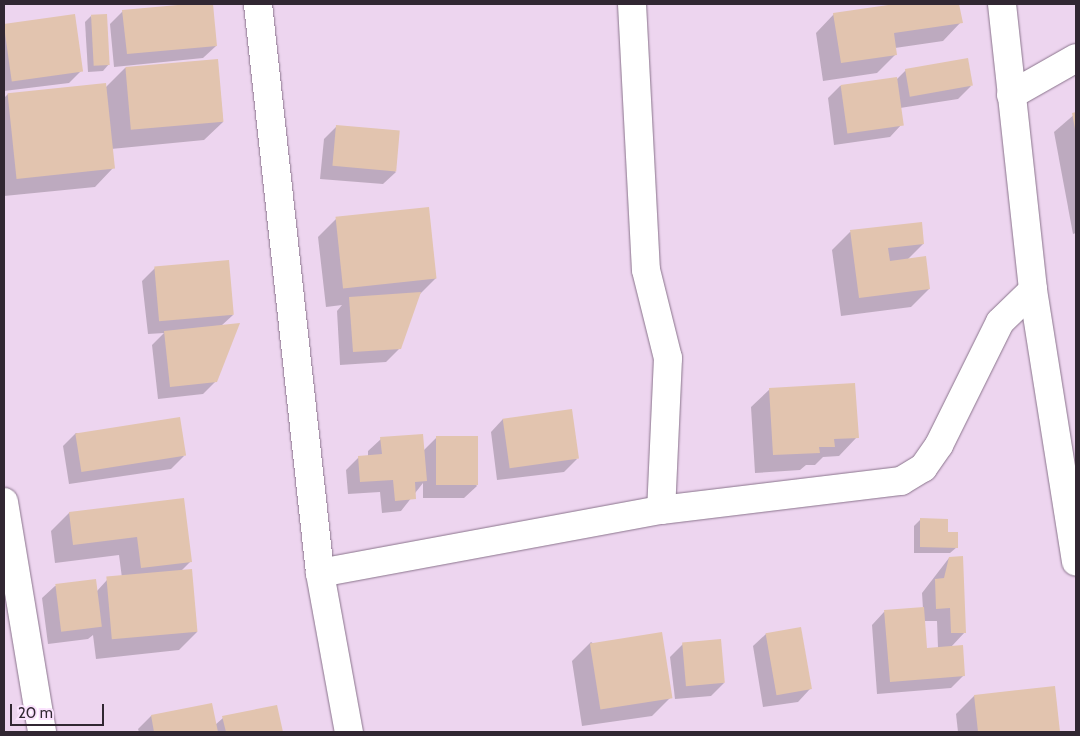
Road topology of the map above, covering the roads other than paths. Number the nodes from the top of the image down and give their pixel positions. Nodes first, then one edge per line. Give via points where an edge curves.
1 (258, 4) edge
2 (632, 4) edge
3 (1002, 4) edge
4 (1076, 58) edge
5 (1011, 95) junction
6 (1033, 290) junction
7 (1067, 448) edge
8 (4, 502) edge
9 (661, 510) junction
10 (1076, 562) edge
11 (320, 573) junction
12 (42, 732) edge
13 (349, 732) edge

1 - 11 street
2 - 9 street via 646,270 668,358
3 - 5 street
4 - 5 street
5 - 6 street
6 - 7 street
6 - 9 street via 1000,322 940,445 923,468 901,481
7 - 10 street
8 - 12 street
9 - 11 street
11 - 13 street

